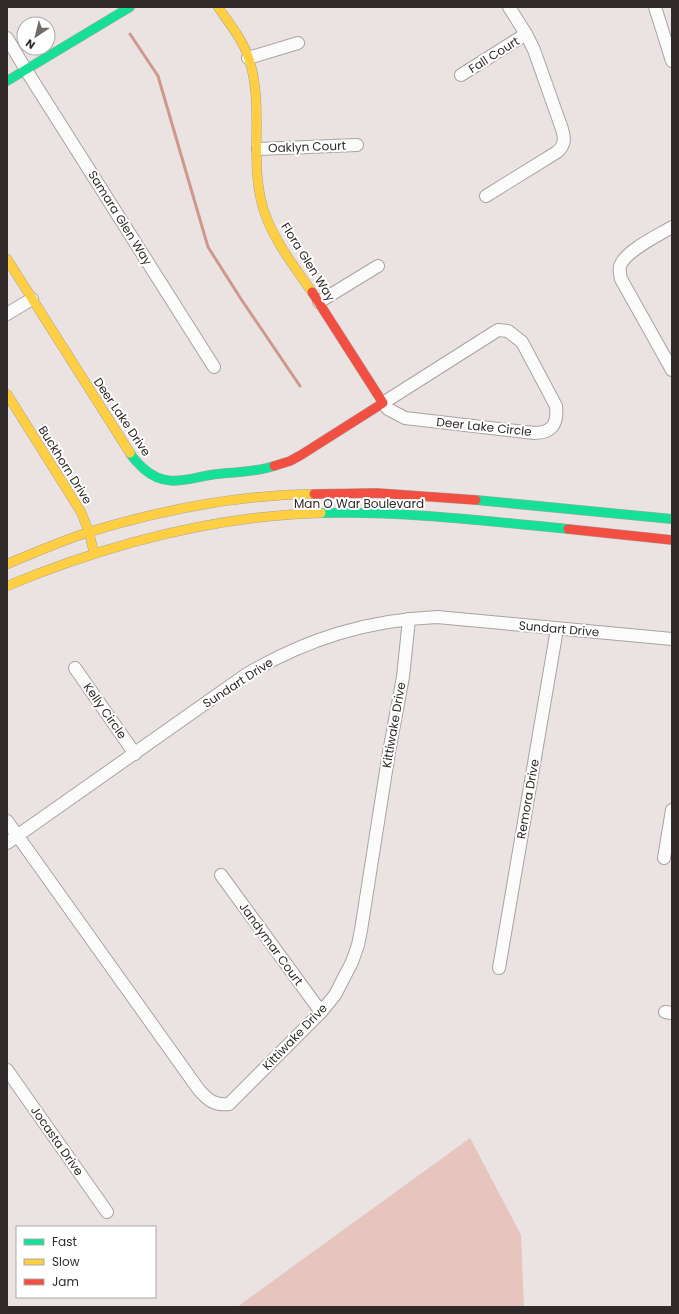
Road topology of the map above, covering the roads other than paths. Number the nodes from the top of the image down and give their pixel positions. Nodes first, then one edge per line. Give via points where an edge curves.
1 (130, 7) edge
2 (218, 7) edge
3 (509, 7) edge
4 (655, 7) edge
5 (526, 34) junction
6 (7, 38) edge
7 (298, 43) dead end
8 (248, 58) junction
9 (672, 61) edge
10 (26, 70) junction
11 (461, 75) dead end
12 (7, 81) edge
13 (356, 145) dead end
14 (258, 149) junction
15 (486, 196) dead end
16 (672, 227) edge
17 (7, 259) edge
18 (378, 266) dead end
19 (32, 300) junction
20 (319, 302) junction
21 (7, 314) edge
22 (214, 367) dead end
23 (672, 370) edge
24 (7, 394) edge
25 (382, 403) junction
26 (672, 519) edge
27 (89, 532) junction
28 (672, 540) edge
29 (94, 553) junction
30 (7, 564) edge
31 (7, 586) edge
32 (409, 619) junction
33 (557, 629) junction
34 (672, 639) edge
35 (75, 668) dead end
36 (135, 754) junction
37 (672, 810) edge
38 (7, 822) edge
39 (17, 836) junction
40 (7, 843) edge
41 (664, 858) dead end
42 (221, 875) dead end
43 (499, 968) dead end
44 (321, 1012) junction
45 (7, 1070) edge
46 (108, 1212) dead end

1 - 10 main road
2 - 8 main road, Flora Glen Way
3 - 5 street
4 - 9 street
5 - 11 street, Fall Court
5 - 15 street via 541,67 562,129 564,144 557,152
6 - 10 street, Samara Glen Way
7 - 8 street
8 - 14 main road, Flora Glen Way via 253,80
10 - 12 main road
10 - 22 street, Samara Glen Way
13 - 14 street, Oaklyn Court
14 - 20 main road, Flora Glen Way via 260,190 269,222 283,249
16 - 23 street via 629,254 620,269 621,279
17 - 19 main road, Deer Lake Drive
18 - 20 street
19 - 21 street
19 - 25 main road, Deer Lake Drive via 132,458 142,468 162,480 180,481 276,466 303,454
20 - 25 main road, Flora Glen Way
24 - 27 main road, Buckhorn Drive via 81,512
25 - 25 street, Deer Lake Circle via 498,330 508,331 522,342 556,406 557,415 548,431 534,433 406,418 388,410
26 - 27 main road, Man O War Boulevard via 414,494 340,493 244,499 177,511
27 - 29 main road, Buckhorn Drive
27 - 30 main road, Man O War Boulevard
28 - 29 main road, Man O War Boulevard via 448,517 336,513 289,515 211,525 163,534
29 - 31 main road, Man O War Boulevard
32 - 33 street, Sundart Drive via 456,618
32 - 36 street, Sundart Drive via 371,624 336,633 288,652 247,674
32 - 44 street, Kittiwake Drive via 401,689 358,945 341,986
33 - 34 street, Sundart Drive
33 - 43 street, Remora Drive
35 - 36 street, Kelly Circle
36 - 39 street, Sundart Drive
37 - 41 street
38 - 39 street, Kittiwake Drive
39 - 40 street, Sundart Drive
39 - 44 street, Kittiwake Drive via 199,1090 213,1103 229,1104
42 - 44 street, Jandymar Court
45 - 46 street, Jocasta Drive

